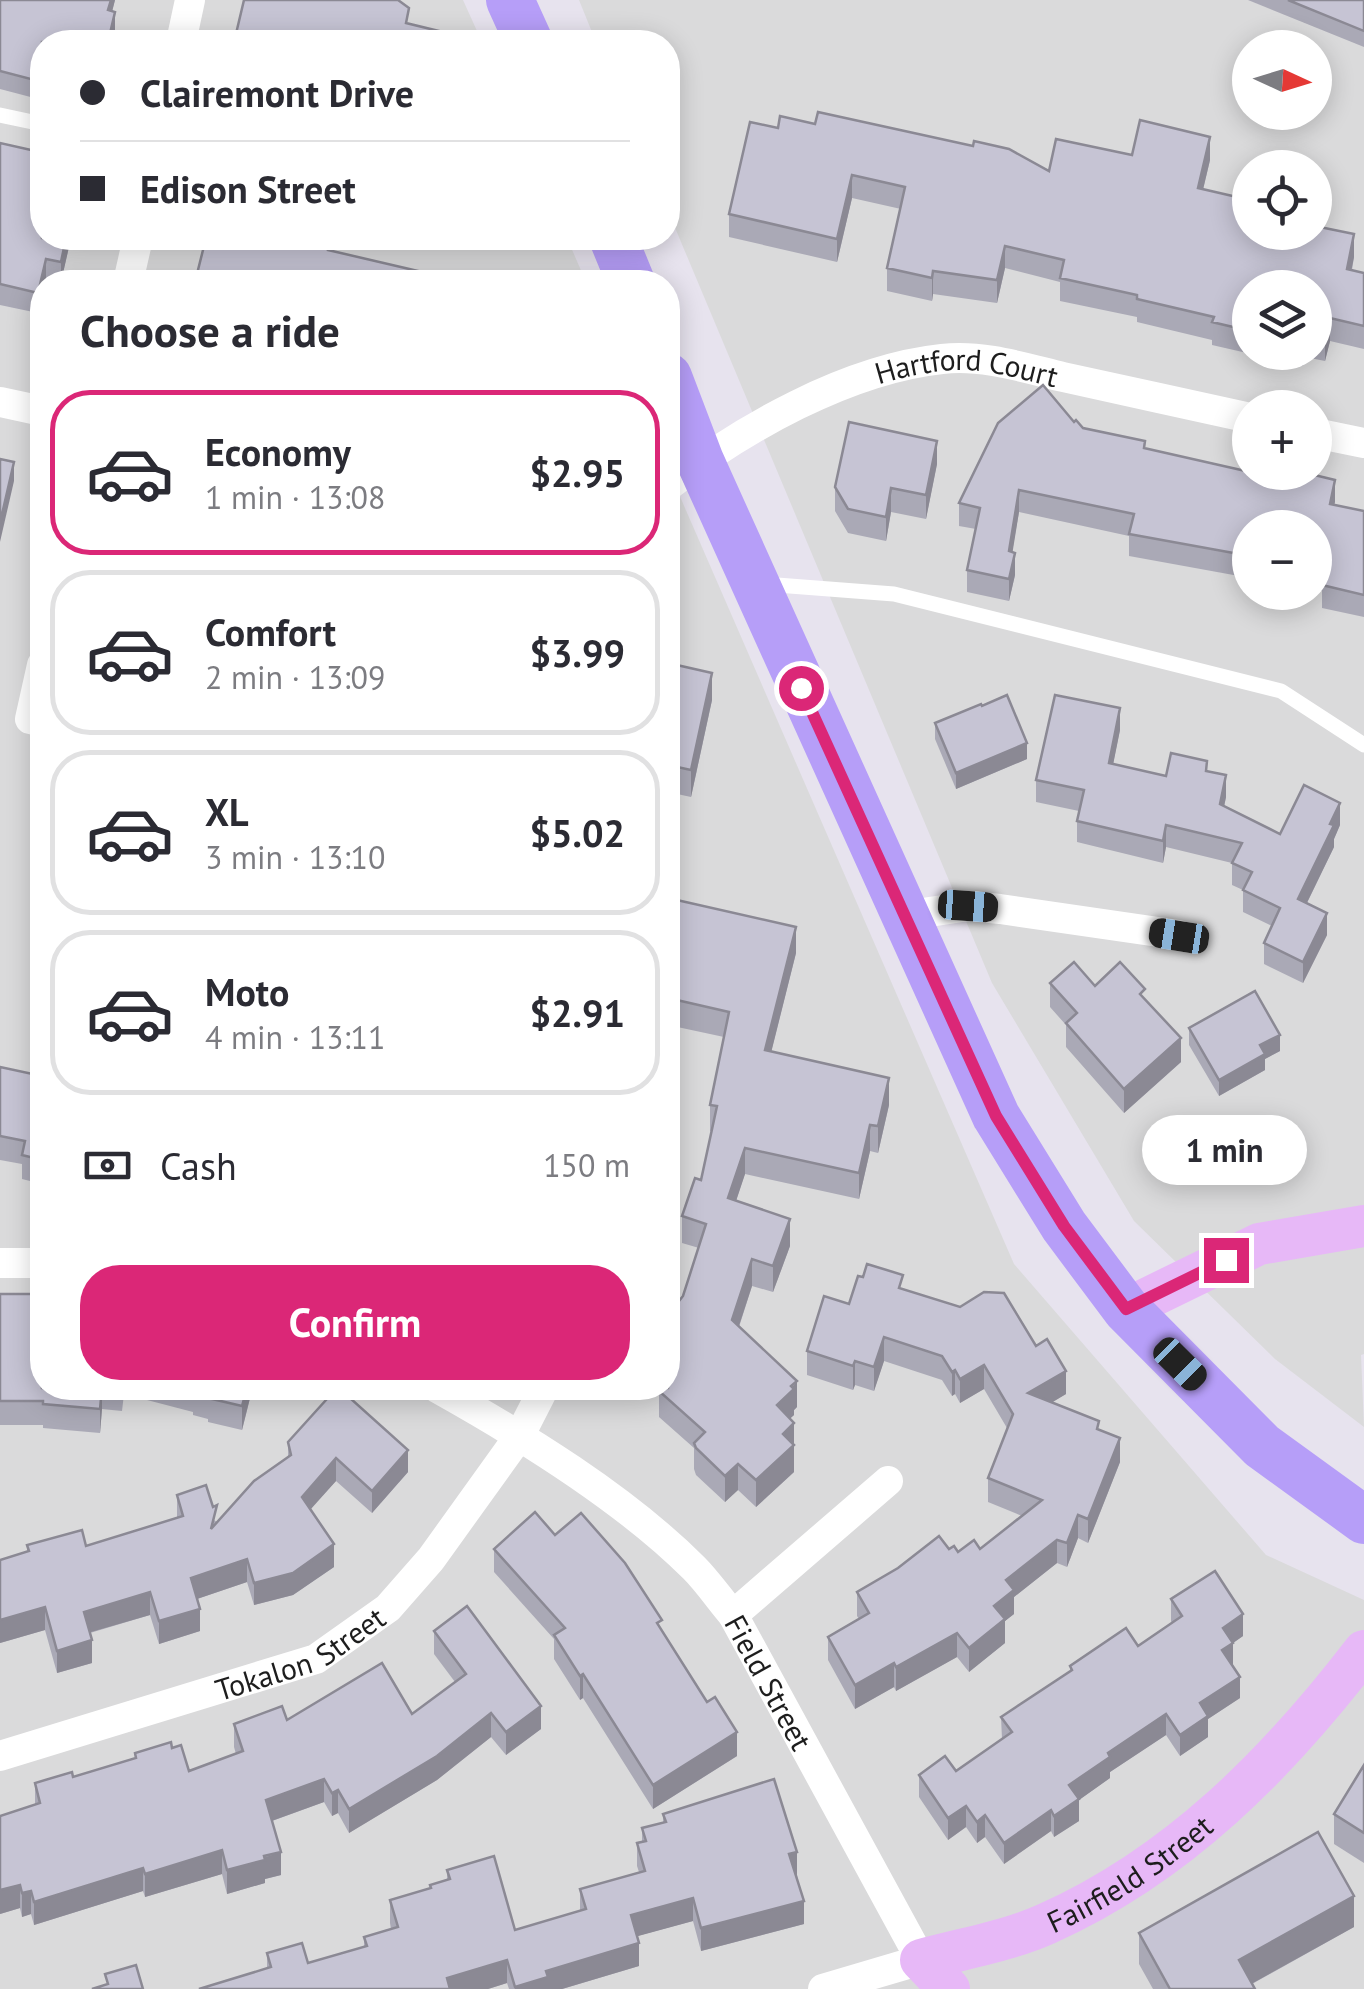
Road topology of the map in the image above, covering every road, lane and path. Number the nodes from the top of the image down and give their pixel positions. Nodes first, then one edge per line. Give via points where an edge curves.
1 (190, 0) edge
2 (510, 0) edge
3 (184, 30) edge
4 (524, 30) edge
5 (0, 115) edge
6 (30, 121) edge
7 (0, 402) edge
8 (30, 408) edge
9 (1232, 414) edge
10 (1332, 436) edge
11 (1364, 443) edge
12 (684, 474) edge
13 (755, 584) junction
14 (1364, 745) edge
15 (903, 916) junction
16 (1179, 936) dead end
17 (1364, 1226) edge
18 (0, 1264) edge
19 (30, 1264) edge
20 (1126, 1309) junction
21 (458, 1400) edge
22 (538, 1400) edge
23 (520, 1435) junction
24 (888, 1481) dead end
25 (1364, 1520) edge
26 (733, 1615) junction
27 (1364, 1651) edge
28 (0, 1756) edge
29 (935, 1975) edge
30 (823, 1989) edge

1 - 3 street
2 - 4 main road
5 - 6 lane
7 - 8 street
9 - 12 street, Hartford Court via 994,362 945,358 888,370 776,413
10 - 11 street
12 - 13 main road
13 - 14 lane via 894,594 1281,691
13 - 15 main road
15 - 16 street via 1000,908
15 - 20 main road via 996,1116 1064,1226
17 - 20 street via 1258,1244
18 - 19 street
20 - 25 main road via 1262,1446
21 - 23 street, Field Street
22 - 23 street, Tokalon Street
23 - 26 street, Field Street via 649,1529 696,1569
23 - 28 street, Tokalon Street via 432,1559 388,1608 316,1660
24 - 26 street
26 - 29 street, Field Street
27 - 29 street, Fairfield Street via 1310,1722 1225,1807 1130,1878
29 - 30 street, Fairfield Street

